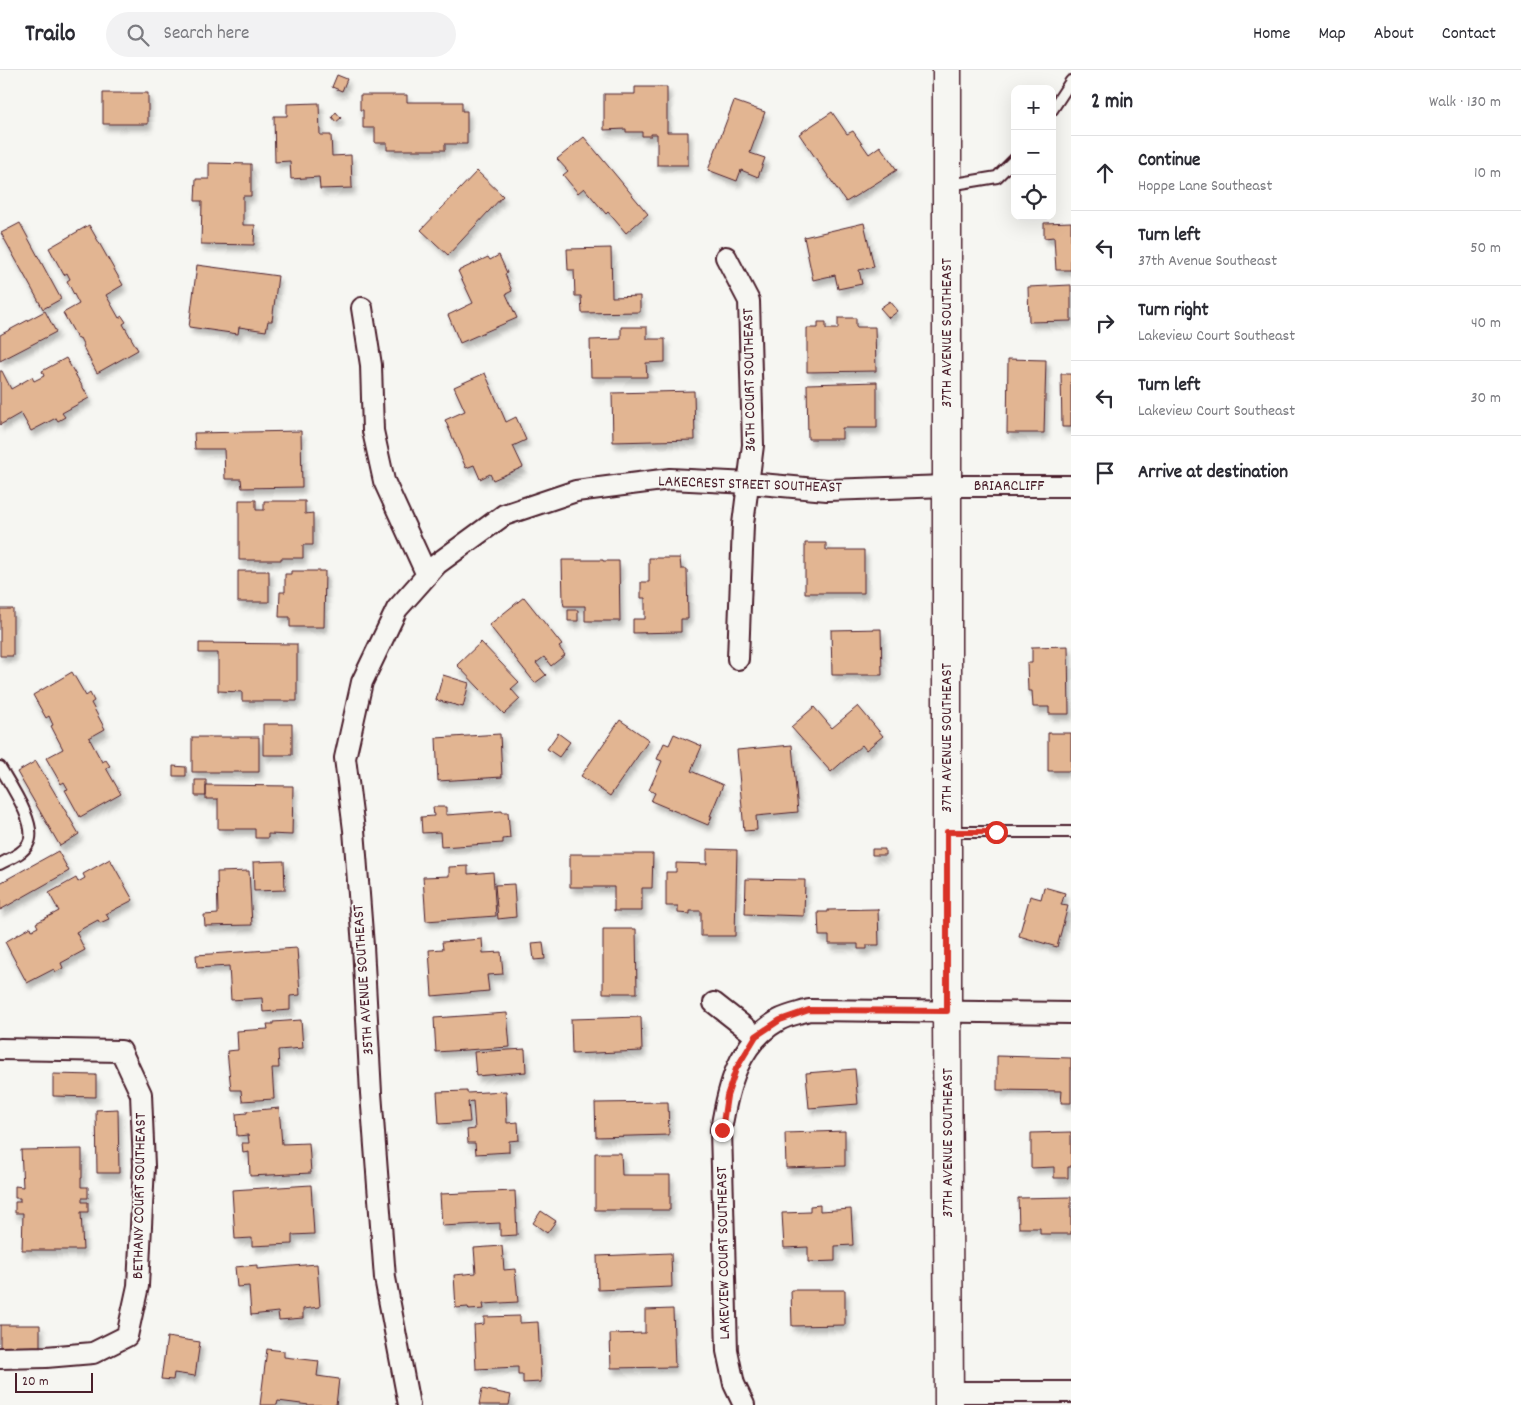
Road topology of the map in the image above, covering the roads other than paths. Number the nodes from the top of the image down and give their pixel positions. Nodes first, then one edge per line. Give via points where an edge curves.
1 (947, 70) edge
2 (1071, 81) edge
3 (1056, 104) edge
4 (1011, 163) edge
5 (947, 185) junction
6 (726, 257) dead end
7 (362, 308) dead end
8 (749, 482) junction
9 (947, 486) junction
10 (1071, 486) edge
11 (427, 575) junction
12 (738, 659) dead end
13 (0, 767) edge
14 (947, 832) junction
15 (1071, 832) edge
16 (0, 864) edge
17 (714, 1003) dead end
18 (947, 1011) junction
19 (1071, 1013) edge
20 (756, 1036) junction
21 (0, 1049) edge
22 (0, 1358) edge
23 (1071, 1392) edge
24 (949, 1398) edge
25 (409, 1405) edge
26 (744, 1405) edge

1 - 5 street, 37TH AVENUE SOUTHEAST
2 - 3 lane
4 - 5 lane via 997,177
5 - 9 street, 37TH AVENUE SOUTHEAST
6 - 8 street, 36TH COURT SOUTHEAST via 749,301 754,445
7 - 11 street via 371,365 373,431 384,481
8 - 9 street, LAKECREST STREET SOUTHEAST via 827,490
8 - 11 street, LAKECREST STREET SOUTHEAST via 670,479 576,491 504,515 437,564
8 - 12 street, 36TH COURT SOUTHEAST via 743,524
9 - 10 street, BRIARCLIFF
9 - 14 street, 37TH AVENUE SOUTHEAST
11 - 25 street, 35TH AVENUE SOUTHEAST via 397,609 362,682 345,758 362,926 386,1278
13 - 16 lane via 23,806 30,830 29,844
14 - 15 lane
14 - 18 street, 37TH AVENUE SOUTHEAST
17 - 20 street
18 - 19 street, LAKEVIEW COURT SOUTHEAST
18 - 20 street, LAKEVIEW COURT SOUTHEAST via 809,1010 780,1020
18 - 24 street, 37TH AVENUE SOUTHEAST
20 - 26 street, LAKEVIEW COURT SOUTHEAST via 736,1069 727,1096 722,1130 727,1351 734,1384
21 - 22 street, BETHANY COURT SOUTHEAST via 121,1050 142,1094 144,1166 138,1286 127,1336 93,1353
23 - 24 street

